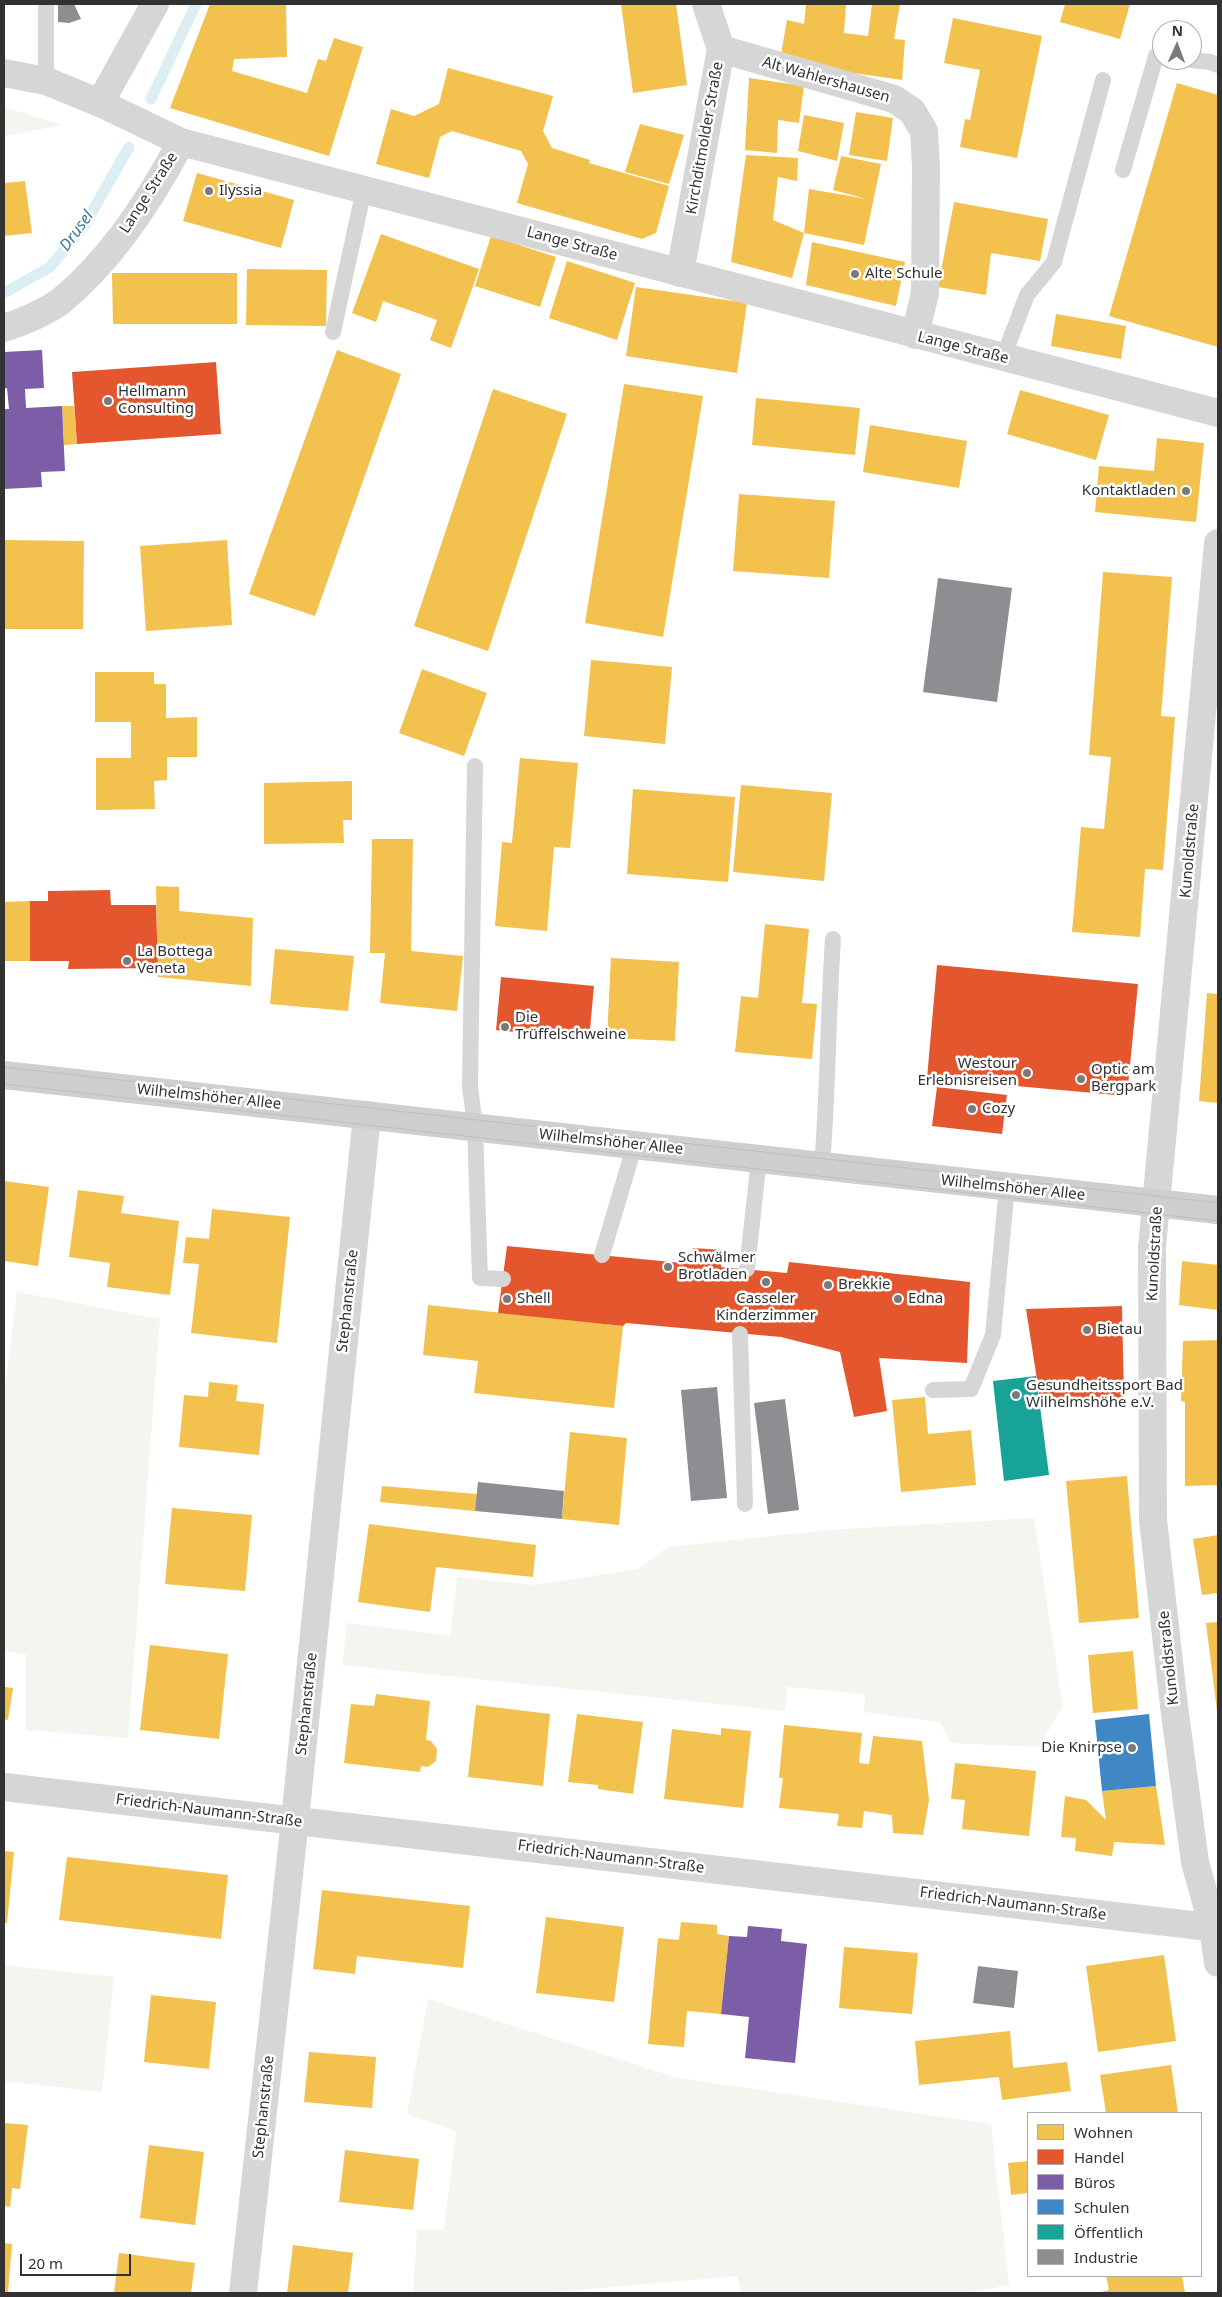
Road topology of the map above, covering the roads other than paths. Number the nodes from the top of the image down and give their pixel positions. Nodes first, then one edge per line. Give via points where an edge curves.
1 (46, 4) edge
2 (155, 4) edge
3 (706, 4) edge
4 (720, 49) junction
5 (1202, 61) edge
6 (1218, 65) edge
7 (1152, 70) edge
8 (4, 73) edge
9 (1103, 80) dead end
10 (46, 81) junction
11 (100, 103) junction
12 (181, 142) junction
13 (1123, 170) dead end
14 (364, 189) junction
15 (680, 273) junction
16 (4, 328) edge
17 (333, 332) dead end
18 (915, 335) junction
19 (1003, 358) junction
20 (1218, 413) edge
21 (1218, 543) edge
22 (475, 766) dead end
23 (833, 939) dead end
24 (4, 1075) edge
25 (367, 1115) junction
26 (475, 1127) junction
27 (635, 1144) junction
28 (759, 1159) junction
29 (822, 1167) junction
30 (1007, 1187) junction
31 (1157, 1203) junction
32 (1218, 1210) edge
33 (602, 1255) dead end
34 (746, 1269) dead end
35 (503, 1279) dead end
36 (740, 1334) dead end
37 (933, 1390) dead end
38 (745, 1504) dead end
39 (4, 1787) edge
40 (295, 1820) junction
41 (1215, 1928) edge
42 (1218, 1963) edge
43 (243, 2293) edge

1 - 10 lane
2 - 11 street
3 - 4 street, Kirchditmolder Straße
4 - 15 street, Kirchditmolder Straße
4 - 18 street, Alt Wahlershausen via 894,100 912,111 924,131 926,166 925,293
5 - 6 lane
7 - 13 lane
8 - 10 street
9 - 19 lane via 1054,262 1027,294
10 - 11 street
11 - 12 street
12 - 14 street, Lange Straße
12 - 16 street, Lange Straße via 135,217 96,268 61,301
14 - 15 street, Lange Straße
14 - 17 lane
15 - 18 street, Lange Straße
18 - 19 street, Lange Straße
19 - 20 street, Lange Straße
21 - 31 street, Kunoldstraße
22 - 26 lane via 470,1086
23 - 29 lane
24 - 25 main road, Wilhelmshöher Allee
25 - 26 main road, Wilhelmshöher Allee
25 - 40 street, Stephanstraße
26 - 27 main road, Wilhelmshöher Allee
26 - 35 lane via 480,1278
27 - 28 main road, Wilhelmshöher Allee
27 - 33 lane
28 - 29 main road, Wilhelmshöher Allee
28 - 34 lane
29 - 30 main road, Wilhelmshöher Allee
30 - 31 main road, Wilhelmshöher Allee
30 - 37 lane via 993,1334 970,1388
31 - 32 main road, Wilhelmshöher Allee
31 - 41 street, Kunoldstraße via 1152,1247 1153,1520 1195,1862
36 - 38 lane
39 - 40 street, Friedrich-Naumann-Straße
40 - 41 street, Friedrich-Naumann-Straße
40 - 43 street, Stephanstraße
41 - 42 street, Kunoldstraße

